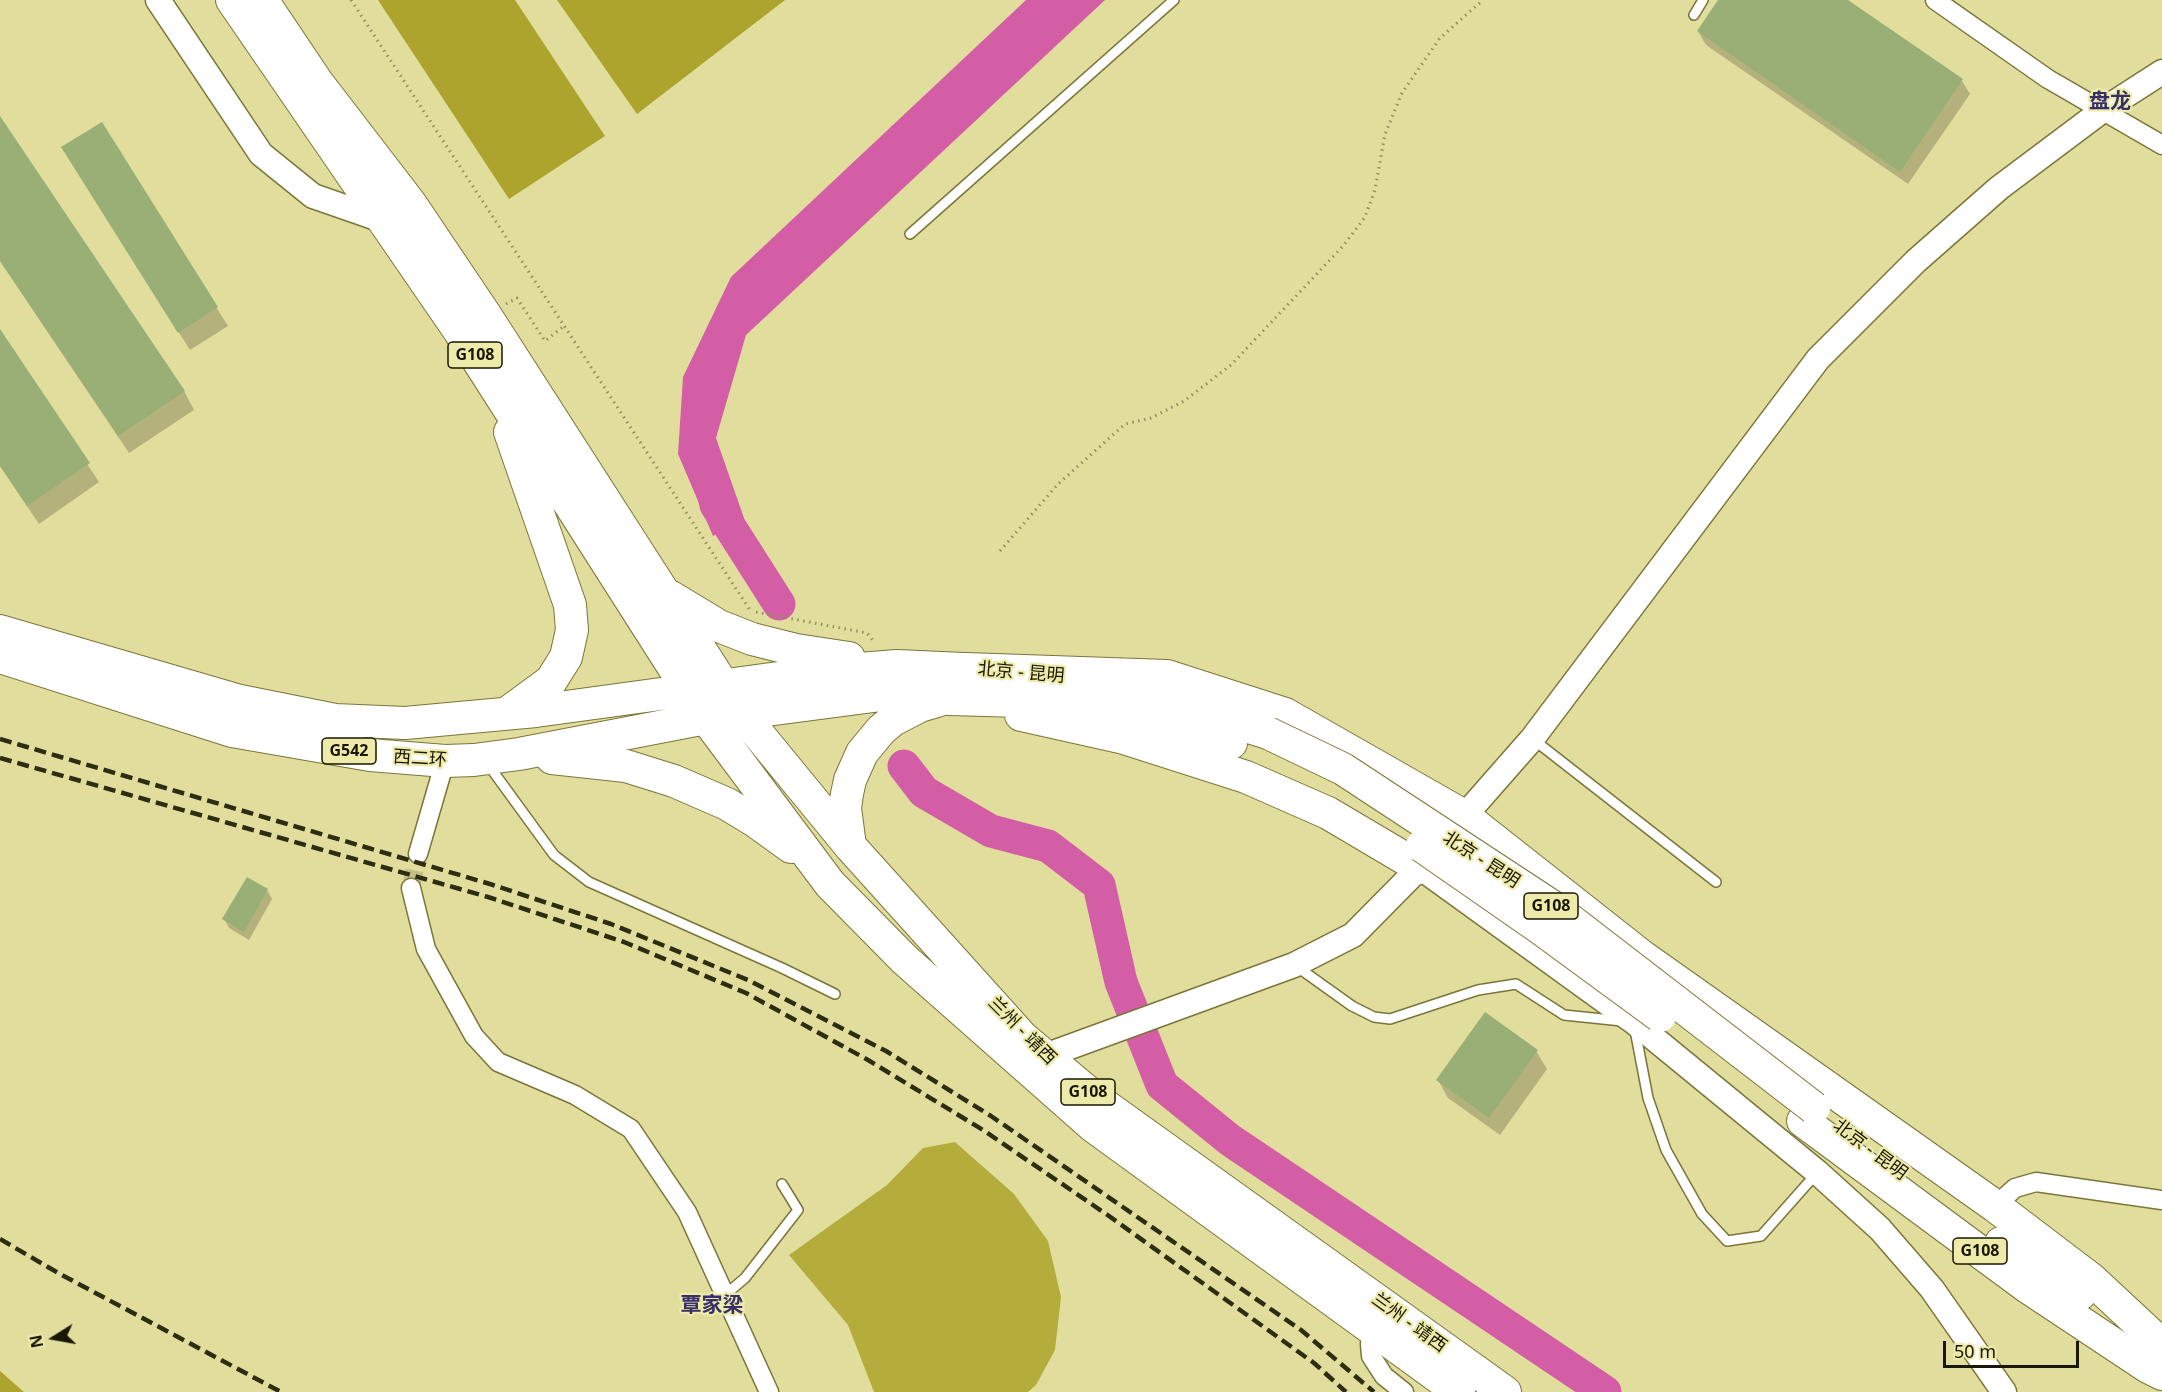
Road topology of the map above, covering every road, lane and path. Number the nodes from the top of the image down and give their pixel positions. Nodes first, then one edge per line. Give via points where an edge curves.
1 (158, 0) edge
2 (232, 0) edge
3 (262, 0) edge
4 (351, 0) edge
5 (1174, 0) edge
6 (1483, 0) edge
7 (1703, 0) edge
8 (1935, 0) edge
9 (1694, 15) dead end
10 (2162, 72) edge
11 (2103, 110) junction
12 (2162, 145) edge
13 (382, 220) junction
14 (910, 234) dead end
15 (486, 316) junction
16 (564, 326) junction
17 (493, 383) junction
18 (1000, 551) dead end
19 (662, 592) junction
20 (0, 631) edge
21 (0, 657) edge
22 (897, 666) junction
23 (966, 669) junction
24 (724, 685) junction
25 (689, 691) junction
26 (950, 699) junction
27 (741, 713) junction
28 (505, 714) junction
29 (706, 718) junction
30 (1532, 738) junction
31 (1264, 742) junction
32 (519, 754) junction
33 (484, 759) junction
34 (445, 761) junction
35 (1464, 816) junction
36 (850, 846) junction
37 (418, 854) tunnel mouth
38 (1421, 868) junction
39 (1716, 882) dead end
40 (830, 884) junction
41 (411, 888) tunnel mouth
42 (1294, 965) junction
43 (835, 994) dead end
44 (1634, 1022) junction
45 (1044, 1056) junction
46 (1808, 1114) junction
47 (1817, 1172) junction
48 (782, 1184) dead end
49 (2162, 1200) edge
50 (1995, 1206) junction
51 (725, 1295) junction
52 (1373, 1330) junction
53 (2162, 1346) edge
54 (2162, 1374) edge
55 (769, 1392) edge
56 (1404, 1392) edge
57 (1459, 1392) edge
58 (1505, 1392) edge
59 (2004, 1392) edge

1 - 13 street via 261,154 313,196
2 - 13 highway, G108
3 - 15 highway, G108 via 316,82 411,203
4 - 16 path
5 - 14 lane
6 - 18 path via 1440,38 1402,93 1385,134 1375,190 1365,217 1344,245 1231,365 1184,401 1151,418 1125,424 1058,484
7 - 9 lane
8 - 11 street via 2048,79
10 - 11 street
11 - 12 street
11 - 30 street via 1957,224 1818,359
13 - 17 highway, G108
15 - 16 path via 517,298 544,340
15 - 19 highway, G108
16 - 22 path via 751,612 867,633
17 - 25 highway, G108
17 - 28 highway via 570,605 572,630 566,657 551,681
19 - 22 highway via 719,626 752,639
19 - 24 highway, G108
20 - 28 highway, 西二环 / G542 via 240,701 334,720 405,723
21 - 34 highway, 西二环 / G542 via 232,731 370,755
22 - 23 highway, 北京 - 昆明 / G108
22 - 24 highway, 北京 - 昆明 / G108
23 - 31 highway, 北京 - 昆明 / G108 via 1098,679
23 - 35 highway via 1167,676 1285,714
24 - 25 highway, 北京 - 昆明 / G108
24 - 27 highway, G108
25 - 28 highway, 西二环 / G542
25 - 29 highway, G108
26 - 27 highway, 北京 - 昆明 / G108 via 889,694
26 - 31 highway, 北京 - 昆明 / G108 via 1091,703
26 - 36 highway via 920,706 893,720 862,753 845,808
26 - 38 highway via 1124,738 1246,777 1328,813
27 - 29 highway, G108
27 - 36 highway, 兰州 - 靖西 / G108
29 - 32 highway, 西二环 / G542
29 - 40 highway, 兰州 - 靖西 / G108
30 - 35 street
30 - 39 lane
31 - 46 highway, 北京 - 昆明 / G108, bridge via 1338,787
32 - 33 highway, 西二环 / G542
32 - 40 highway via 626,766 697,790 746,815 782,840
33 - 34 highway, 西二环 / G542
33 - 43 lane via 554,855 589,882
34 - 37 street
35 - 38 street
35 - 50 highway via 1643,957
36 - 45 highway, 兰州 - 靖西 / G108 via 1022,1037
38 - 42 street via 1353,936
38 - 44 street
40 - 52 highway, 兰州 - 靖西 / G108 via 905,960 1093,1126
41 - 51 street via 426,949 474,1036 498,1062 575,1095 631,1128 687,1212
42 - 44 lane via 1374,1017 1390,1019 1478,990 1516,984 1564,1015
42 - 45 street
44 - 47 street
44 - 47 lane via 1648,1098 1666,1150 1702,1214 1727,1241 1761,1236
45 - 58 highway, 兰州 - 靖西 / G108 via 1096,1099
46 - 53 highway, 北京 - 昆明 / G108
46 - 54 highway, 北京 - 昆明 / G108 via 2026,1286
47 - 59 street via 1880,1229 1926,1282
48 - 51 lane via 798,1210 745,1278
49 - 50 street via 2036,1182 2015,1188
50 - 53 highway via 2091,1279
51 - 55 street
52 - 56 street via 1371,1356 1384,1376
52 - 57 highway, 兰州 - 靖西 / G108

